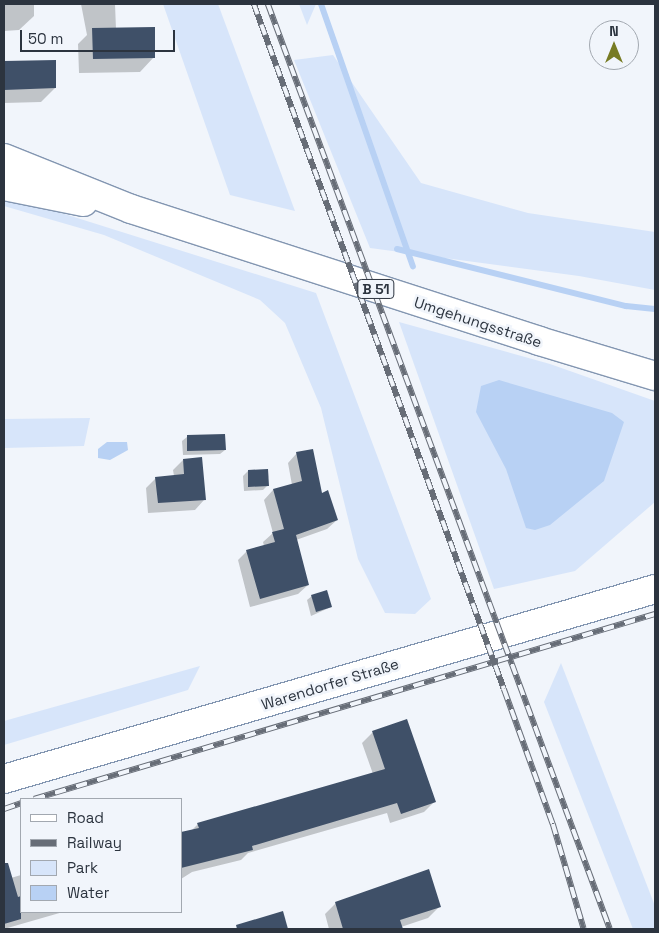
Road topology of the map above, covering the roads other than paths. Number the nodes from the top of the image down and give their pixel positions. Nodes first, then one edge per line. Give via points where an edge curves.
1 (4, 158) edge
2 (4, 186) edge
3 (131, 210) junction
4 (655, 376) edge
5 (655, 588) edge
6 (4, 779) edge

1 - 3 main road, Umgehungsstraße / B 51
2 - 3 main road, Umgehungsstraße / B 51 via 31,194
3 - 4 main road, Umgehungsstraße / B 51 via 539,342
5 - 6 main road, Warendorfer Straße

